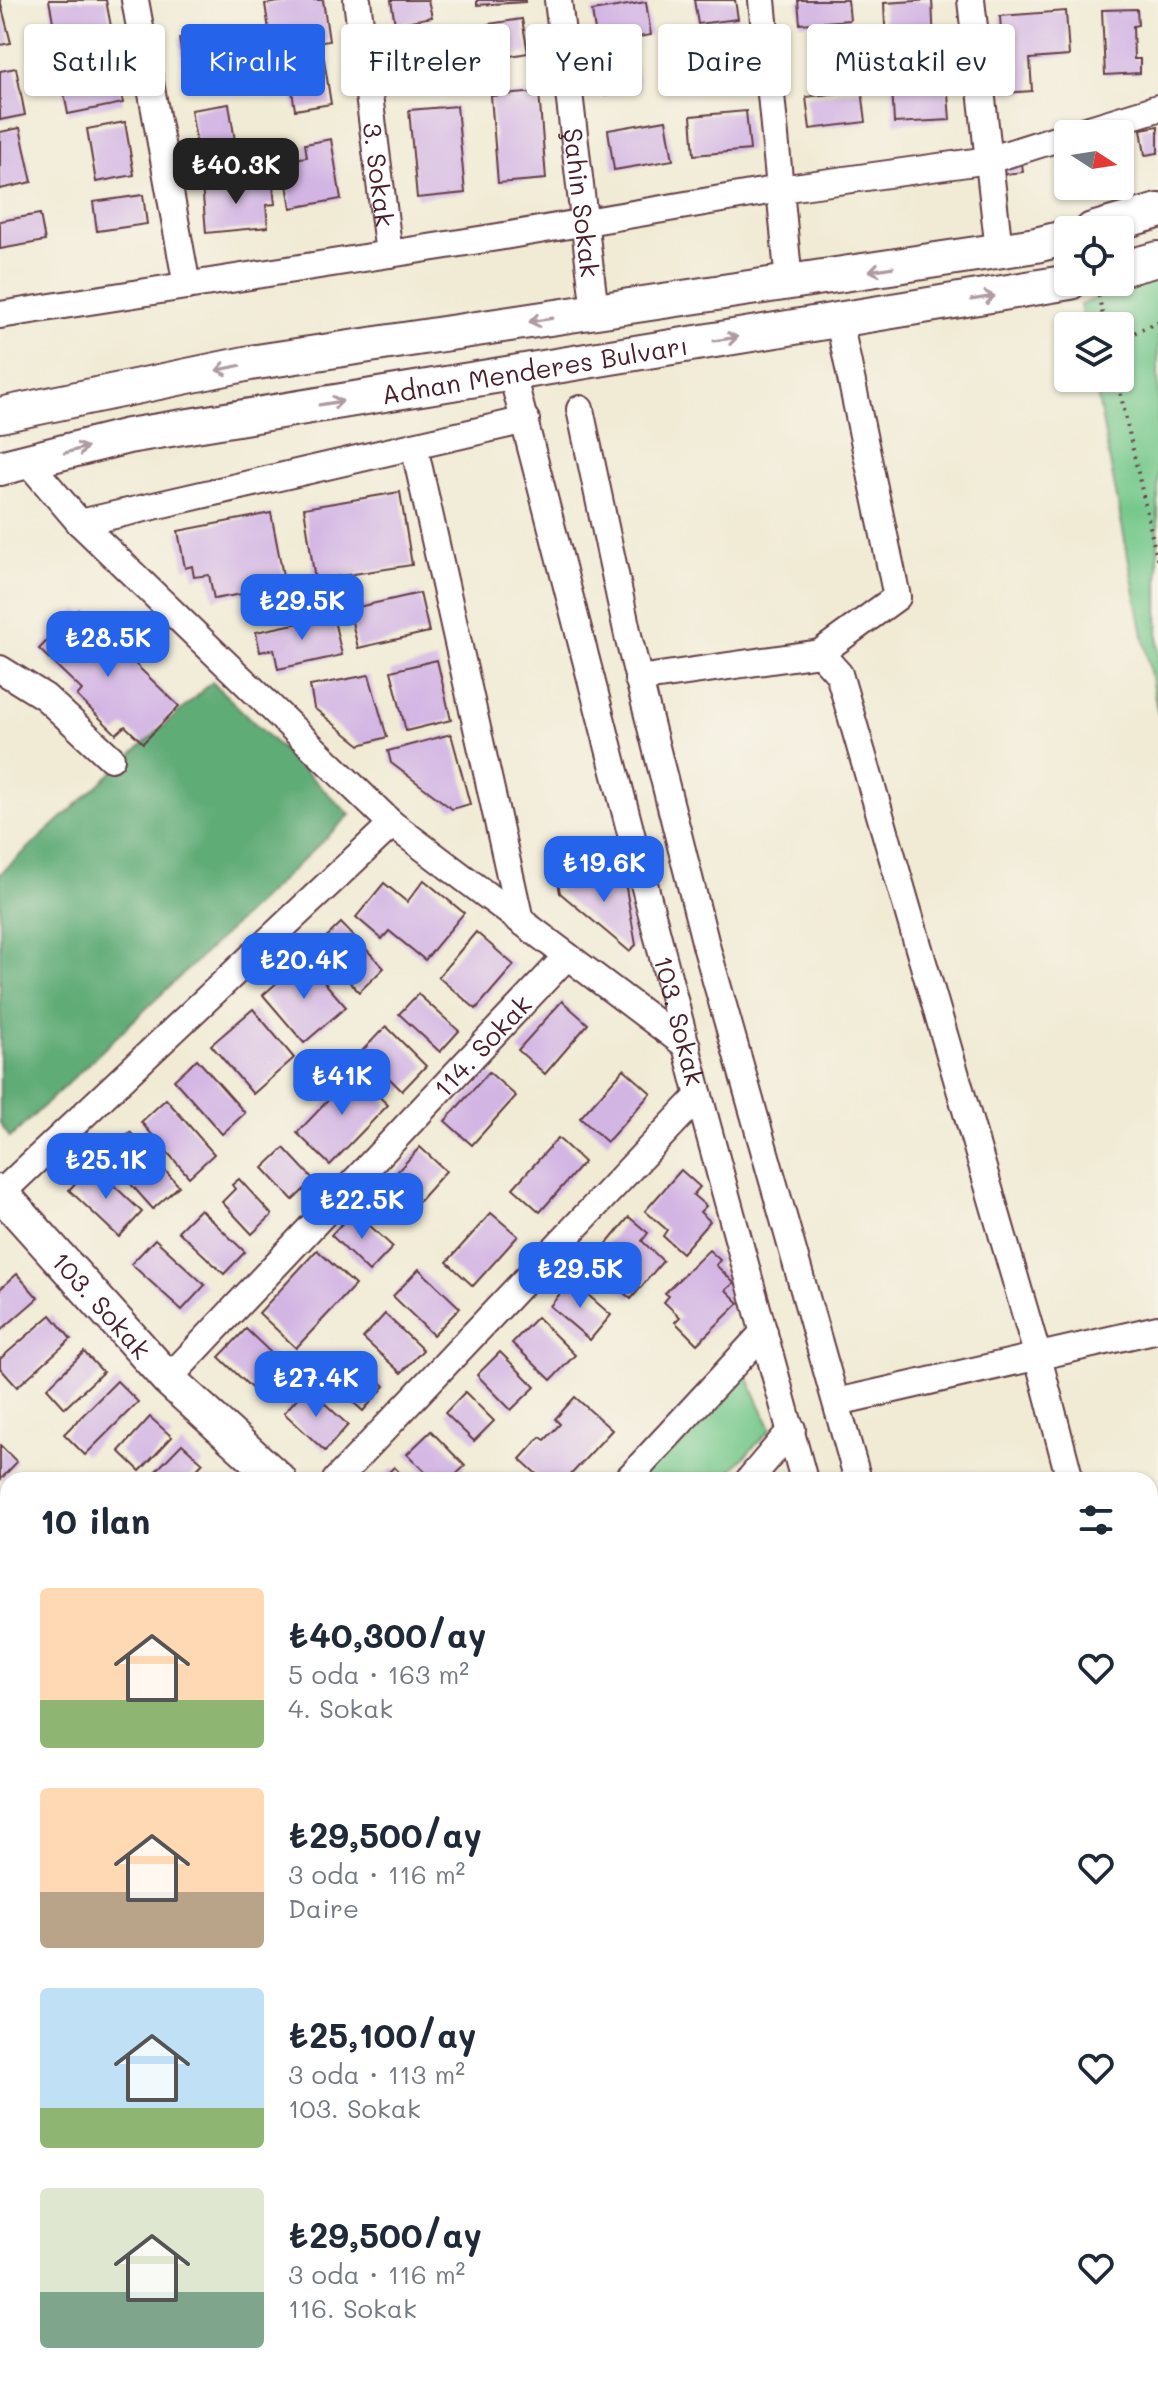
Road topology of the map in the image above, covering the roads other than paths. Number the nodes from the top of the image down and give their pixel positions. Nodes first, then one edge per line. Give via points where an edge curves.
1 (135, 0) edge
2 (357, 0) edge
3 (558, 0) edge
4 (762, 0) edge
5 (971, 0) edge
6 (1158, 108) edge
7 (1119, 120) edge
8 (1054, 140) edge
9 (989, 160) junction
10 (780, 189) junction
11 (1158, 211) edge
12 (1134, 218) edge
13 (585, 220) junction
14 (1054, 240) edge
15 (999, 251) junction
16 (389, 254) junction
17 (1158, 259) edge
18 (1134, 265) edge
19 (789, 283) junction
20 (1054, 285) edge
21 (187, 286) junction
22 (595, 312) junction
23 (0, 315) edge
24 (839, 321) junction
25 (512, 374) junction
26 (580, 409) dead end
27 (0, 415) edge
28 (526, 420) junction
29 (414, 446) junction
30 (14, 465) edge
31 (80, 523) junction
32 (820, 653) junction
33 (0, 669) edge
34 (638, 679) junction
35 (111, 758) dead end
36 (392, 824) junction
37 (520, 920) junction
38 (567, 956) junction
39 (687, 1046) junction
40 (699, 1096) junction
41 (0, 1193) edge
42 (1158, 1329) edge
43 (764, 1332) junction
44 (1038, 1357) junction
45 (168, 1379) junction
46 (837, 1402) junction
47 (792, 1429) junction
48 (270, 1472) edge
49 (344, 1472) edge
50 (634, 1472) edge
51 (756, 1472) edge
52 (802, 1472) edge
53 (856, 1472) edge
54 (1068, 1472) edge

1 - 21 street
2 - 16 street, 3. Sokak
3 - 13 street, Şahin Sokak
4 - 10 street
5 - 9 street
6 - 7 street
8 - 9 street
9 - 10 street
9 - 15 street
10 - 13 street
10 - 19 street
11 - 12 main road
13 - 16 street
13 - 22 street, Şahin Sokak
14 - 15 main road, Adnan Menderes Bulvarı
15 -> 19 main road, Adnan Menderes Bulvarı
16 - 21 street
17 - 18 main road
19 - 22 main road, Adnan Menderes Bulvarı
24 -> 20 main road, Adnan Menderes Bulvarı
21 - 23 street
22 -> 27 main road, Adnan Menderes Bulvarı via 250,363
25 -> 24 main road, Adnan Menderes Bulvarı
24 - 32 street via 897,597
25 - 28 street, 103. Sokak
30 -> 25 main road, Adnan Menderes Bulvarı via 128,436
26 - 34 street
28 - 29 street
28 - 39 street, 103. Sokak
29 - 31 street
29 - 37 street
30 - 31 street
31 - 36 street
32 - 34 street
32 - 44 street via 839,674
33 - 35 street via 45,697
34 - 46 street via 707,949
36 - 37 street
36 - 41 street
37 - 38 street
38 - 39 street
38 - 45 street, 114. Sokak
39 - 40 street, 103. Sokak
40 - 43 street, 103. Sokak
40 - 49 street
41 - 45 main road, 103. Sokak
42 - 44 street
43 - 47 street, 103. Sokak
43 - 50 street
44 - 46 street
44 - 54 street
45 - 48 main road, 103. Sokak
46 - 53 street
47 - 51 street
47 - 52 street, 103. Sokak

